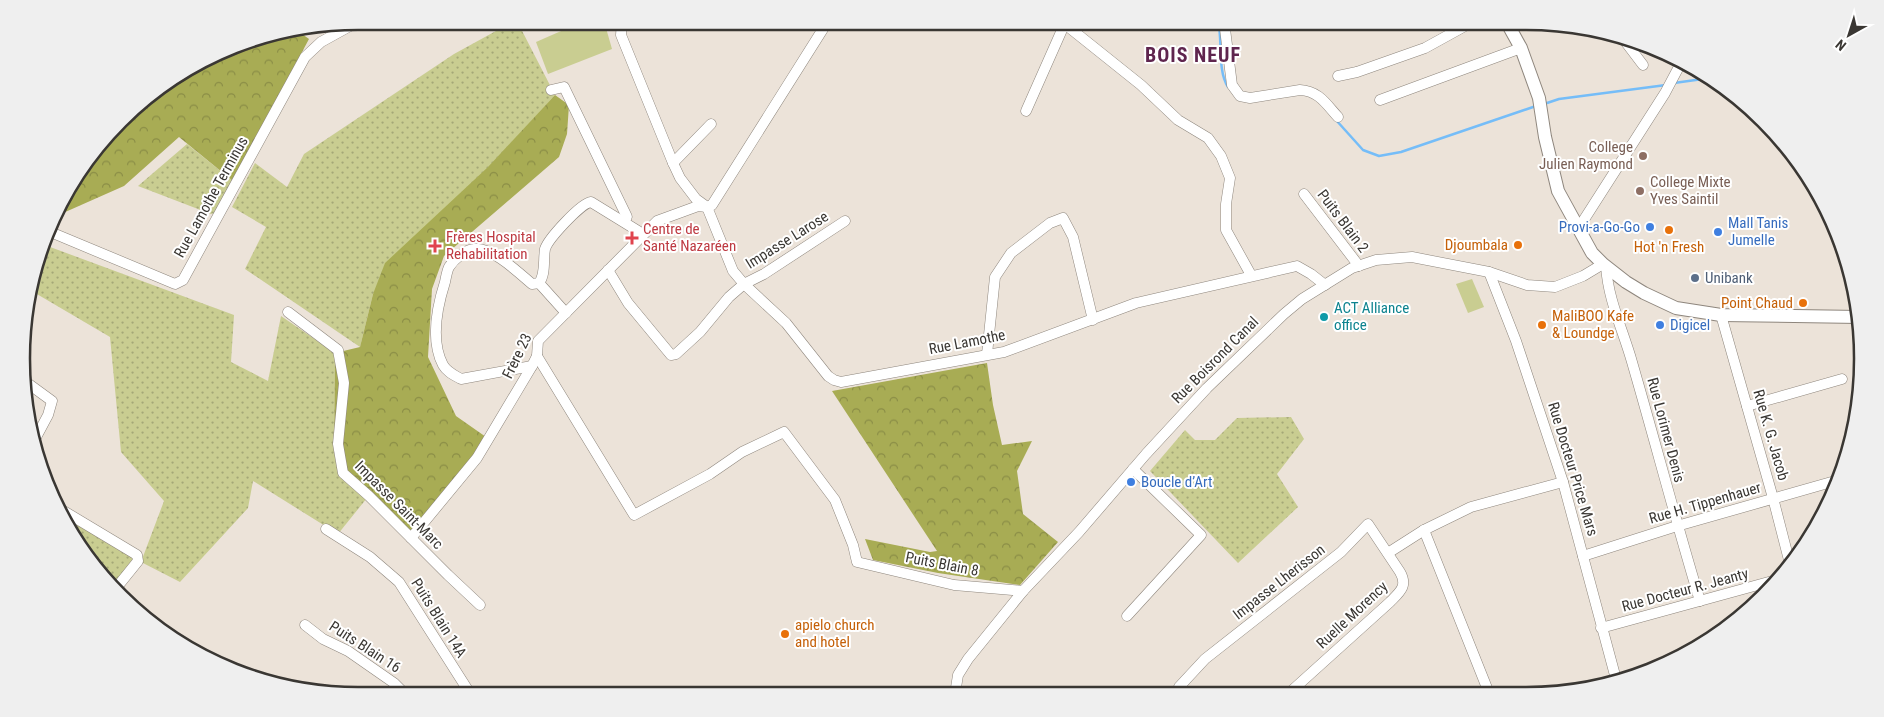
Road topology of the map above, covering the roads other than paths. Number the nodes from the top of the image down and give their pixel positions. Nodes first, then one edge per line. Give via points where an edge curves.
1 (621, 30) edge
2 (822, 30) edge
3 (1060, 30) edge
4 (1073, 30) edge
5 (1225, 30) edge
6 (1458, 30) edge
7 (1511, 30) edge
8 (341, 31) edge
9 (1629, 46) edge
10 (1521, 48) junction
11 (1643, 64) dead end
12 (1678, 68) edge
13 (1338, 76) dead end
14 (551, 90) dead end
15 (1380, 100) dead end
16 (1026, 111) dead end
17 (1338, 118) dead end
18 (711, 124) dead end
19 (672, 163) junction
20 (1304, 194) dead end
21 (707, 207) junction
22 (624, 221) junction
23 (845, 221) dead end
24 (1578, 229) junction
25 (642, 234) junction
26 (54, 235) edge
27 (1604, 265) junction
28 (1359, 266) junction
29 (608, 270) junction
30 (1489, 272) junction
31 (1251, 275) junction
32 (539, 283) junction
33 (744, 284) junction
34 (1325, 285) junction
35 (288, 312) dead end
36 (566, 313) junction
37 (1721, 316) junction
38 (1851, 317) edge
39 (1093, 320) junction
40 (987, 354) junction
41 (537, 356) junction
42 (532, 366) junction
43 (1842, 379) dead end
44 (32, 386) edge
45 (1747, 406) junction
46 (38, 433) edge
47 (1133, 470) junction
48 (1563, 482) junction
49 (1830, 482) edge
50 (1773, 498) junction
51 (69, 513) edge
52 (1368, 524) joint
53 (1677, 526) junction
54 (326, 529) dead end
55 (1424, 530) junction
56 (411, 538) junction
57 (1388, 553) junction
58 (1583, 556) junction
59 (1788, 556) edge
60 (1765, 583) edge
61 (120, 584) edge
62 (1023, 591) junction
63 (1700, 601) junction
64 (480, 605) dead end
65 (1127, 616) dead end
66 (305, 625) dead end
67 (1601, 628) junction
68 (1615, 675) edge
69 (398, 687) edge
70 (466, 687) edge
71 (956, 687) edge
72 (1179, 687) edge
73 (1296, 687) edge
74 (1486, 687) edge

1 - 19 street
2 - 21 street via 712,205
3 - 16 street
4 - 31 street via 1141,85 1178,120 1208,138 1221,156 1230,178 1226,230
5 - 17 street via 1232,85 1240,96 1250,98 1308,91 1320,97
6 - 13 street via 1425,48
7 - 10 main road
8 - 26 street, Rue Lamothe Terminus via 321,42 305,57 179,283
9 - 11 street
10 - 15 street
10 - 24 main road via 1539,98 1558,191
12 - 24 street
14 - 22 street via 564,87 627,217
18 - 19 street
19 - 21 street via 696,199
20 - 28 street, Puits Blain 2
21 - 25 street, Frère 23 via 698,206 657,221
21 - 33 street, Rue Lamothe via 733,271
22 - 25 street
22 - 32 street via 587,202 550,239
23 - 33 street, Impasse Larose
24 - 27 main road via 1592,253
25 - 29 street, Frère 23
27 - 30 street, Rue Boisrond Canal via 1555,287 1527,285
27 - 37 main road via 1626,282 1676,308
27 - 53 street, Rue Lorimer Denis
28 - 30 street, Rue Boisrond Canal via 1376,260 1412,257
28 - 34 street, Rue Boisrond Canal
29 - 33 street, Impasse Larose via 628,303 671,355 700,332
29 - 36 street, Frère 23
30 - 48 street, Rue Docteur Price Mars via 1516,341
31 - 34 street, Rue Lamothe via 1297,266
31 - 39 street, Rue Lamothe via 1136,303
32 - 36 street
32 - 42 street via 532,284 491,252 474,249 461,254 449,267 436,326 438,349 444,366 461,379
33 - 40 street, Rue Lamothe via 786,323 834,380 841,382
34 - 47 street, Rue Boisrond Canal via 1278,319 1207,388
35 - 56 street, Impasse Saint-Marc via 338,350 344,383 338,444 343,473
36 - 41 street, Frère 23 via 538,341
37 - 38 main road
37 - 45 street, Rue K. G. Jacob
39 - 40 street, Rue Lamothe via 1004,352
39 - 40 street via 1073,237 1063,218 1050,223 1011,254 995,277
41 - 42 street, Frère 23
41 - 62 street, Puits Blain 8 via 634,515 710,474 742,452 784,432 836,500 854,545 857,562 954,585
42 - 56 street, Frère 23 via 477,458
43 - 45 street
44 - 46 street via 52,401
45 - 50 street, Rue K. G. Jacob
47 - 62 street, Rue Boisrond Canal
47 - 65 street via 1201,535
48 - 55 street via 1471,507
48 - 58 street, Rue Docteur Price Mars
49 - 50 street, Rue H. Tippenhauer
50 - 53 street, Rue H. Tippenhauer
50 - 59 street, Rue K. G. Jacob
51 - 61 street via 137,555 138,561
52 - 57 street, Ruelle Morency
52 - 72 street, Impasse Lherisson via 1341,552 1205,659
53 - 58 street, Rue H. Tippenhauer
53 - 63 street, Rue Lorimer Denis
54 - 70 street, Puits Blain 14A via 370,557 400,582
55 - 57 street
55 - 74 street
56 - 64 street, Impasse Saint-Marc
57 - 73 street, Ruelle Morency via 1404,579 1400,592
58 - 67 street, Rue Docteur Price Mars
60 - 63 street, Rue Docteur R. Jeanty
62 - 71 street, Rue Boisrond Canal via 968,659 958,675
63 - 67 street, Rue Docteur R. Jeanty
66 - 69 street, Puits Blain 16
67 - 68 street, Rue Docteur Price Mars

